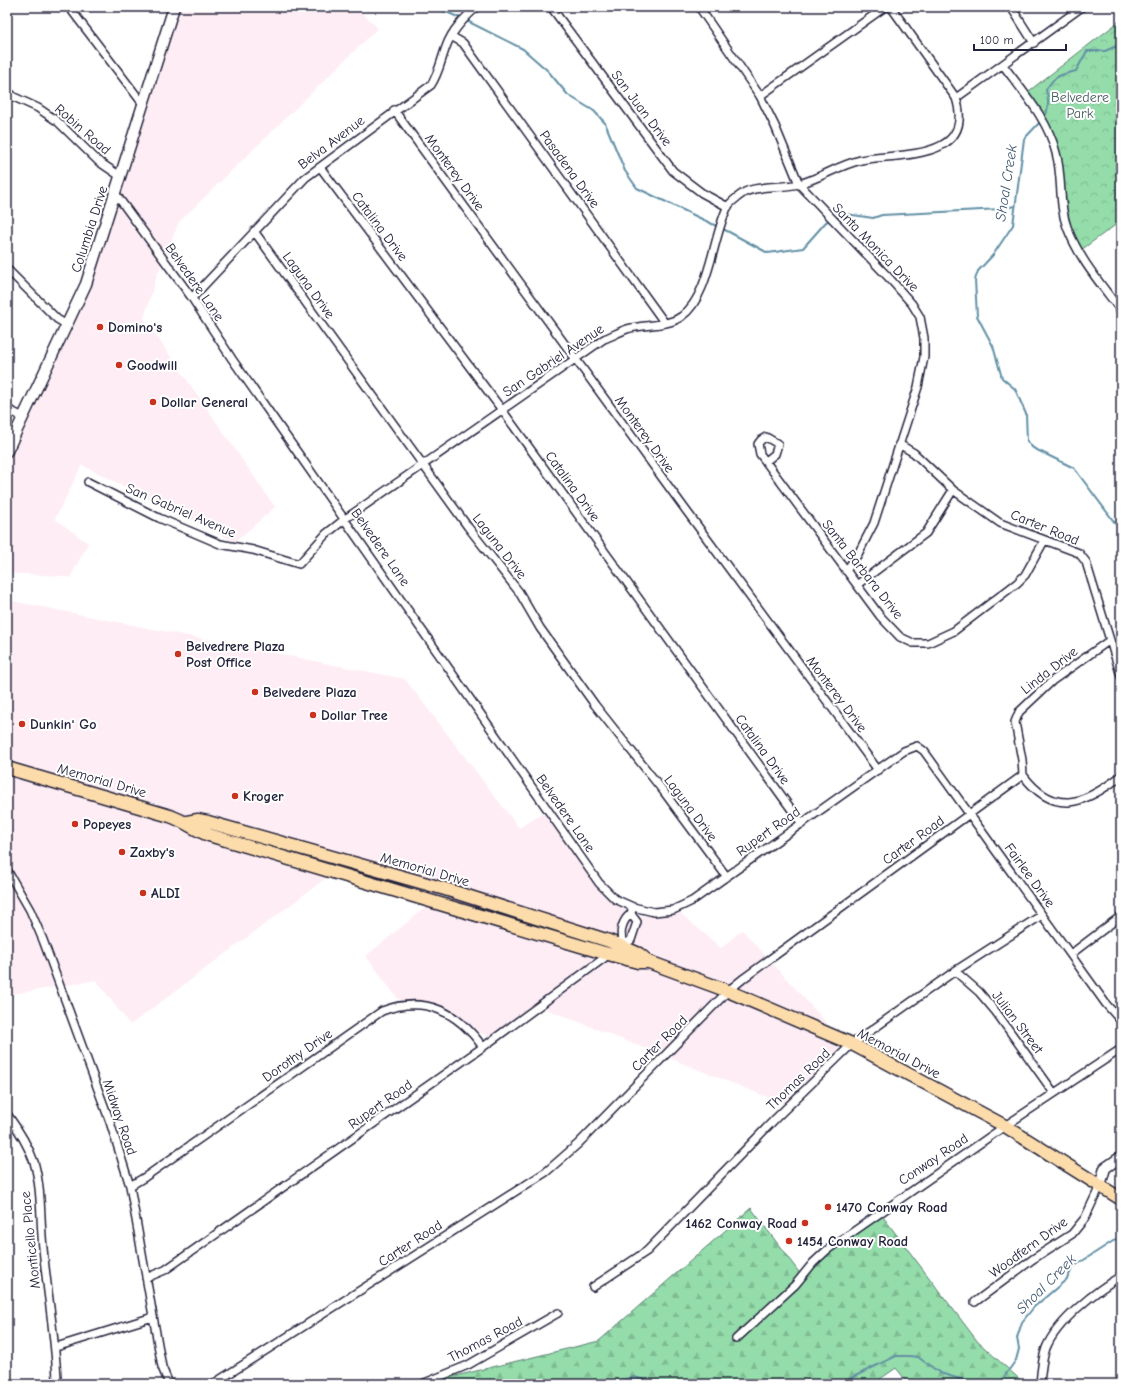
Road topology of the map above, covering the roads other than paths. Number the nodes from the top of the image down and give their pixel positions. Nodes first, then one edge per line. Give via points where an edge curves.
1 (69, 7) edge
2 (174, 7) edge
3 (477, 7) edge
4 (551, 7) edge
5 (699, 7) edge
6 (885, 7) edge
7 (891, 7) edge
8 (1011, 7) edge
9 (1082, 7) edge
10 (451, 36) junction
11 (1034, 43) junction
12 (1003, 65) junction
13 (7, 90) edge
14 (760, 96) junction
15 (956, 98) junction
16 (143, 104) junction
17 (394, 110) junction
18 (320, 167) junction
19 (120, 176) junction
20 (799, 184) junction
21 (115, 193) junction
22 (728, 206) junction
23 (254, 231) junction
24 (7, 269) edge
25 (192, 298) junction
26 (1121, 311) edge
27 (664, 322) junction
28 (67, 325) junction
29 (576, 360) junction
30 (7, 409) edge
31 (502, 410) junction
32 (23, 417) junction
33 (899, 444) junction
34 (7, 451) edge
35 (766, 461) dead end
36 (423, 465) junction
37 (88, 482) dead end
38 (953, 490) junction
39 (345, 520) junction
40 (1044, 540) junction
41 (846, 571) junction
42 (858, 584) junction
43 (1110, 640) junction
44 (1121, 676) edge
45 (917, 746) joint
46 (7, 768) edge
47 (878, 770) junction
48 (1023, 775) junction
49 (1121, 776) edge
50 (970, 814) junction
51 (187, 822) junction
52 (802, 824) junction
53 (7, 870) edge
54 (726, 877) junction
55 (632, 910) junction
56 (1042, 915) junction
57 (1121, 916) edge
58 (622, 945) junction
59 (611, 954) junction
60 (1071, 954) junction
61 (649, 962) junction
62 (955, 972) junction
63 (728, 991) junction
64 (1121, 1021) edge
65 (852, 1044) junction
66 (483, 1047) junction
67 (1121, 1049) edge
68 (1054, 1093) junction
69 (7, 1114) edge
70 (1005, 1126) junction
71 (1121, 1157) edge
72 (130, 1186) junction
73 (1100, 1186) junction
74 (1121, 1200) edge
75 (1121, 1276) edge
76 (146, 1278) junction
77 (593, 1287) dead end
78 (975, 1302) dead end
79 (558, 1313) dead end
80 (153, 1316) junction
81 (736, 1339) dead end
82 (56, 1347) junction
83 (57, 1378) dead end
84 (169, 1384) edge
85 (213, 1384) edge
86 (422, 1384) edge
87 (1040, 1384) edge

1 - 16 street
2 - 16 main road, Columbia Drive
3 - 10 street, Belva Avenue via 458,25
4 - 22 street, San Juan Drive via 673,171 702,194
5 - 14 street, Santa Monica Drive
6 - 14 street
7 - 15 street
8 - 11 street
9 - 11 street
10 - 17 street, Belva Avenue via 437,76 431,85
10 - 27 street, Pasadena Drive via 463,43
11 - 12 street
12 - 15 street
12 - 26 street via 1049,132 1056,152 1061,205 1073,242 1082,259
13 - 19 street, Robin Road via 14,97 38,108 57,121 98,161
14 - 20 street, Santa Monica Drive
15 - 20 street via 960,114 957,128 949,140 937,149 925,153 861,160
16 - 19 main road, Columbia Drive
17 - 18 street, Belva Avenue
17 - 29 street, Monterey Drive
18 - 23 street, Belva Avenue via 291,191
18 - 31 street, Catalina Drive
19 - 21 main road, Columbia Drive
20 - 22 street via 746,192
20 - 33 street, Santa Monica Drive via 891,280 920,317 924,357 918,387
21 - 25 street, Belvedere Lane
21 - 28 main road, Columbia Drive via 86,284
22 - 27 street, San Gabriel Avenue via 695,303 682,316
23 - 25 street, Belva Avenue
23 - 36 street, Laguna Drive
24 - 28 street via 57,320
25 - 39 street, Belvedere Lane
27 - 29 street, San Gabriel Avenue via 621,332 604,339
28 - 32 main road, Columbia Drive
29 - 31 street, San Gabriel Avenue
29 - 47 street, Monterey Drive
30 - 32 street
31 - 36 street, San Gabriel Avenue
31 - 52 street, Catalina Drive
32 - 34 main road, Columbia Drive
33 - 38 street, Carter Road via 914,453
33 - 41 street, Santa Monica Drive via 874,523
35 - 41 street, Santa Barbara Drive
36 - 39 street, San Gabriel Avenue
36 - 54 street, Laguna Drive via 519,592 540,628 595,705 664,792
37 - 39 street, San Gabriel Avenue via 220,544 253,550 299,564 326,534
38 - 40 street, Carter Road via 1000,523
38 - 42 street via 926,533
39 - 55 street, Belvedere Lane via 599,883 614,899
40 - 42 street, Santa Barbara Drive via 1025,575 1017,583 954,631 928,643 914,644 900,637 880,616
40 - 43 street, Carter Road via 1079,553 1086,562
41 - 42 street, Santa Barbara Drive
43 - 44 street, Carter Road
43 - 48 street, Linda Drive via 1052,681 1019,712 1015,722
45 - 47 street, Rupert Road via 904,750
45 - 50 street, Fairlee Drive via 924,751
46 - 51 main road, Memorial Drive
47 - 52 street, Rupert Road
48 - 49 street via 1037,789 1063,803 1085,799
48 - 50 street, Carter Road
50 - 56 street, Fairlee Drive
50 - 63 street, Carter Road
51 - 58 main road, Memorial Drive via 208,822 303,848
51 - 59 main road, Memorial Drive via 209,834
52 - 54 street, Rupert Road
53 - 72 street, Midway Road via 30,910 43,940 110,1122
54 - 55 street, Rupert Road via 692,901 673,910
55 - 58 street via 626,917 620,934
55 - 58 street, Rupert Road via 637,922 630,940
56 - 60 street, Fairlee Drive
56 - 62 street, Thomas Road
57 - 60 street
58 - 59 street, Rupert Road
58 - 61 main road, Memorial Drive
59 - 61 main road, Memorial Drive via 638,962
59 - 66 street, Rupert Road
60 - 64 street, Fairlee Drive
61 - 63 main road, Memorial Drive
62 - 65 street, Thomas Road
62 - 68 street, Julian Street via 979,992 996,1012
63 - 65 main road, Memorial Drive
63 - 85 street, Carter Road via 578,1144 546,1172
65 - 70 main road, Memorial Drive
65 - 77 street, Thomas Road via 647,1251
66 - 72 street, Dorothy Drive via 473,1033 443,1010 428,1005 408,1004 382,1011
66 - 76 street, Rupert Road via 165,1270
67 - 68 street, Conway Road
68 - 70 street, Conway Road
69 - 82 street, Monticello Place via 24,1140 34,1164
70 - 73 main road, Memorial Drive
70 - 81 street, Conway Road via 827,1250 795,1285
71 - 73 main road via 1105,1168
72 - 76 street, Midway Road
73 - 74 main road, Memorial Drive
73 - 78 street, Woodfern Drive via 1086,1218 1072,1234
75 - 87 street via 1064,1321 1052,1335 1044,1354
76 - 80 street, Midway Road
79 - 86 street, Thomas Road via 468,1365
80 - 82 street
80 - 84 street, Midway Road via 162,1367
82 - 83 street, Monticello Place

